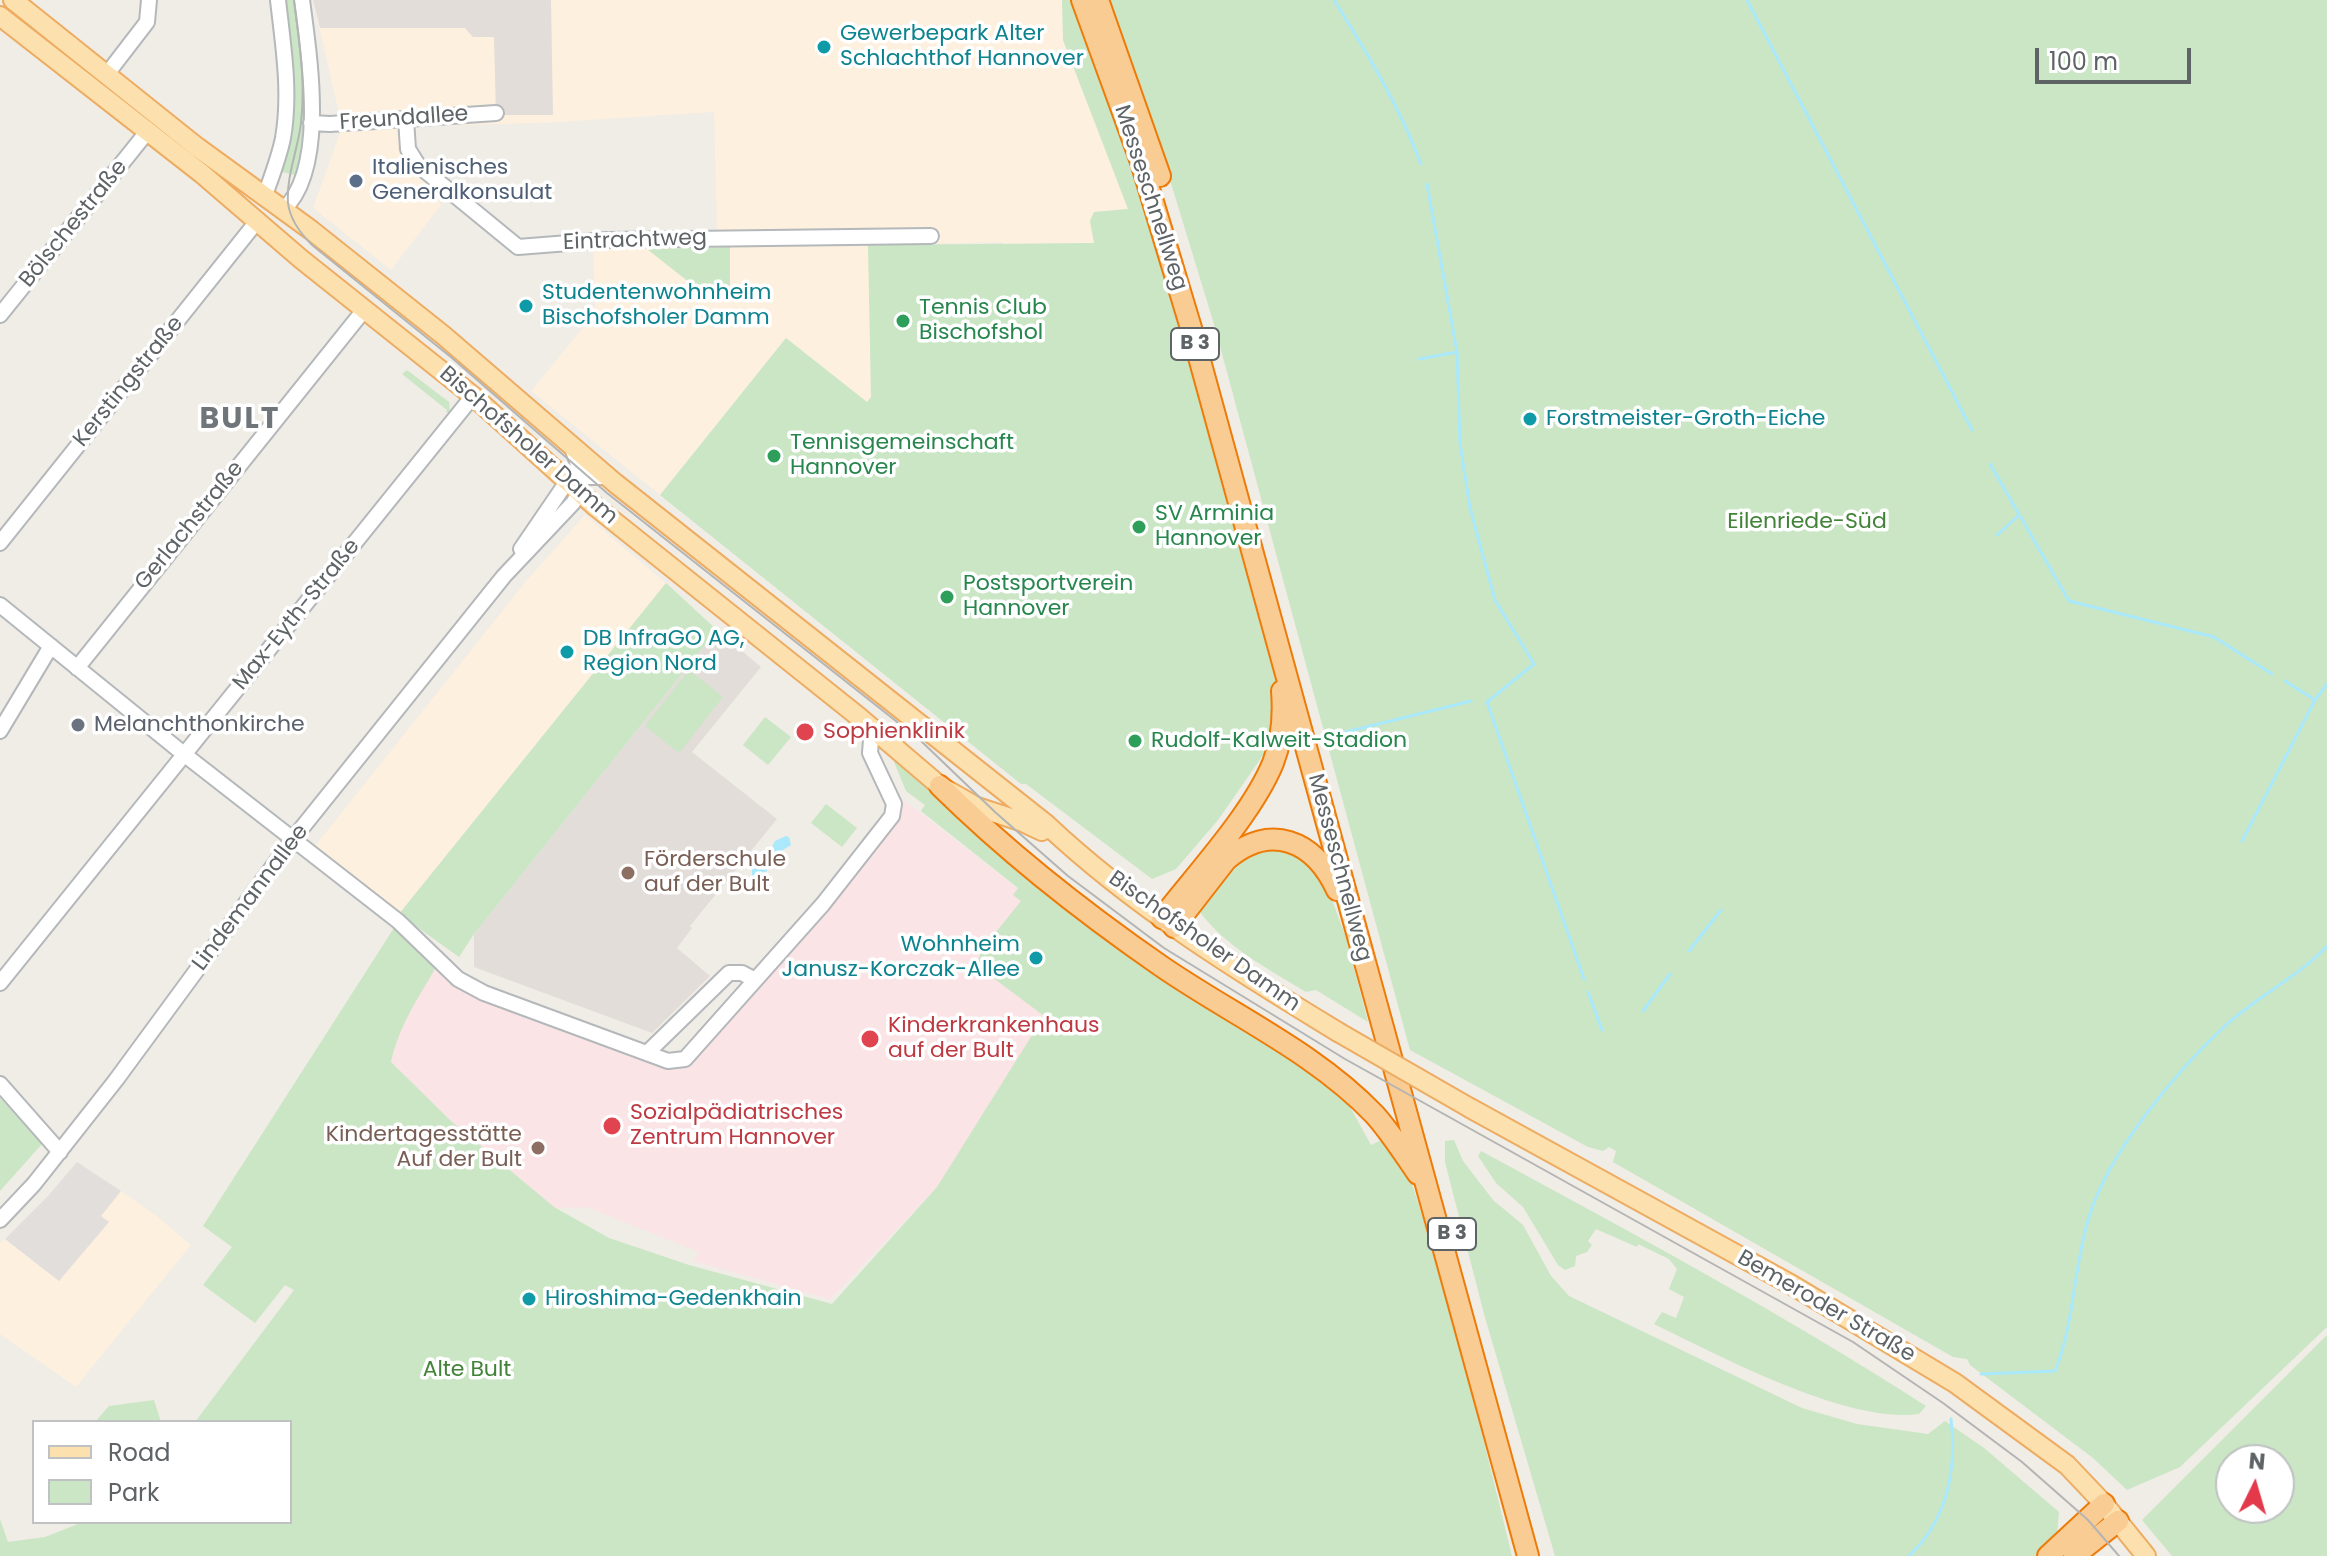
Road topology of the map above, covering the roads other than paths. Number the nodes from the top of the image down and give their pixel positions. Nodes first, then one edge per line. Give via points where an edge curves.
1 (149, 0) edge
2 (278, 0) edge
3 (302, 0) edge
4 (1082, 0) edge
5 (1098, 0) edge
6 (18, 4) edge
7 (4, 25) edge
8 (107, 74) junction
9 (496, 113) dead end
10 (406, 119) junction
11 (311, 123) junction
12 (147, 132) junction
13 (264, 198) junction
14 (283, 210) junction
15 (258, 220) junction
16 (931, 236) dead end
17 (364, 310) junction
18 (0, 315) edge
19 (473, 396) junction
20 (570, 444) junction
21 (609, 477) junction
22 (577, 484) junction
23 (0, 543) edge
24 (0, 605) edge
25 (1276, 640) junction
26 (51, 646) junction
27 (77, 668) junction
28 (892, 702) junction
29 (872, 727) junction
30 (0, 731) edge
31 (185, 755) junction
32 (940, 786) junction
33 (293, 839) junction
34 (1072, 848) junction
35 (1168, 922) junction
36 (1357, 932) junction
37 (753, 979) junction
38 (0, 983) edge
39 (648, 1052) junction
40 (0, 1084) edge
41 (1470, 1108) joint
42 (60, 1152) junction
43 (1425, 1183) junction
44 (0, 1220) edge
45 (2104, 1504) junction
46 (2118, 1521) junction
47 (1528, 1556) edge
48 (1541, 1556) edge
49 (2048, 1556) edge
50 (2074, 1556) edge
51 (2146, 1556) edge

1 - 8 street via 147,22
2 - 13 street via 285,125
3 - 11 street, Freundallee via 311,66
4 - 25 highway, Messeschnellweg / B 3 via 1162,226
5 - 48 highway, Messeschnellweg / B 3 via 1172,218
6 - 7 street
6 - 8 main road, Bischofsholer Damm
7 - 12 main road, Bischofsholer Damm
8 - 13 main road, Bischofsholer Damm
9 - 10 street, Freundallee
10 - 11 street, Freundallee
10 - 16 street, Eintrachtweg via 408,149 418,165 518,247 607,240
11 - 14 street, Freundallee via 301,182
12 - 15 main road, Bischofsholer Damm
12 - 18 street, Bölschestraße
13 - 14 main road, Bischofsholer Damm
13 - 15 main road
14 - 15 main road
14 - 20 main road, Bischofsholer Damm via 443,335
15 - 17 main road, Bischofsholer Damm
15 - 23 street, Kerstingstraße
17 - 19 main road, Bischofsholer Damm
17 - 27 street, Gerlachstraße
19 - 22 main road, Bischofsholer Damm
19 - 31 street, Max-Eyth-Straße
20 - 21 main road, Bischofsholer Damm
20 - 22 street
21 - 22 street
21 - 28 main road, Bischofsholer Damm
22 - 29 main road, Bischofsholer Damm
22 - 33 street, Lindemannallee
24 - 26 street
25 - 35 highway via 1283,710 1273,762
25 - 36 highway, Messeschnellweg / B 3
26 - 27 street
26 - 30 street
27 - 31 street
28 - 29 main road
28 - 34 main road, Bischofsholer Damm
29 - 32 main road, Bischofsholer Damm
29 - 37 street via 870,753 894,804 892,816 823,904
31 - 33 street
31 - 38 street, Max-Eyth-Straße
32 - 34 main road, Bischofsholer Damm
32 - 43 highway via 1115,932 1348,1090 1375,1116
33 - 39 street via 398,921 458,979
33 - 42 street, Lindemannallee
34 - 35 main road, Bischofsholer Damm
35 - 36 highway via 1226,860 1245,846 1277,840 1296,844 1320,862
35 - 41 main road, Bischofsholer Damm, bridge via 1248,977
36 - 43 highway, Messeschnellweg / B 3
37 - 39 street via 729,973
37 - 39 street via 685,1059 668,1061
40 - 42 street
41 - 45 main road, Bemeroder Straße via 1792,1285 1955,1383 2067,1465
42 - 44 street, Lindemannallee
43 - 47 highway, Messeschnellweg / B 3
45 - 46 main road, Bemeroder Straße
45 - 49 highway
46 - 50 highway
46 - 51 main road, Bemeroder Straße

